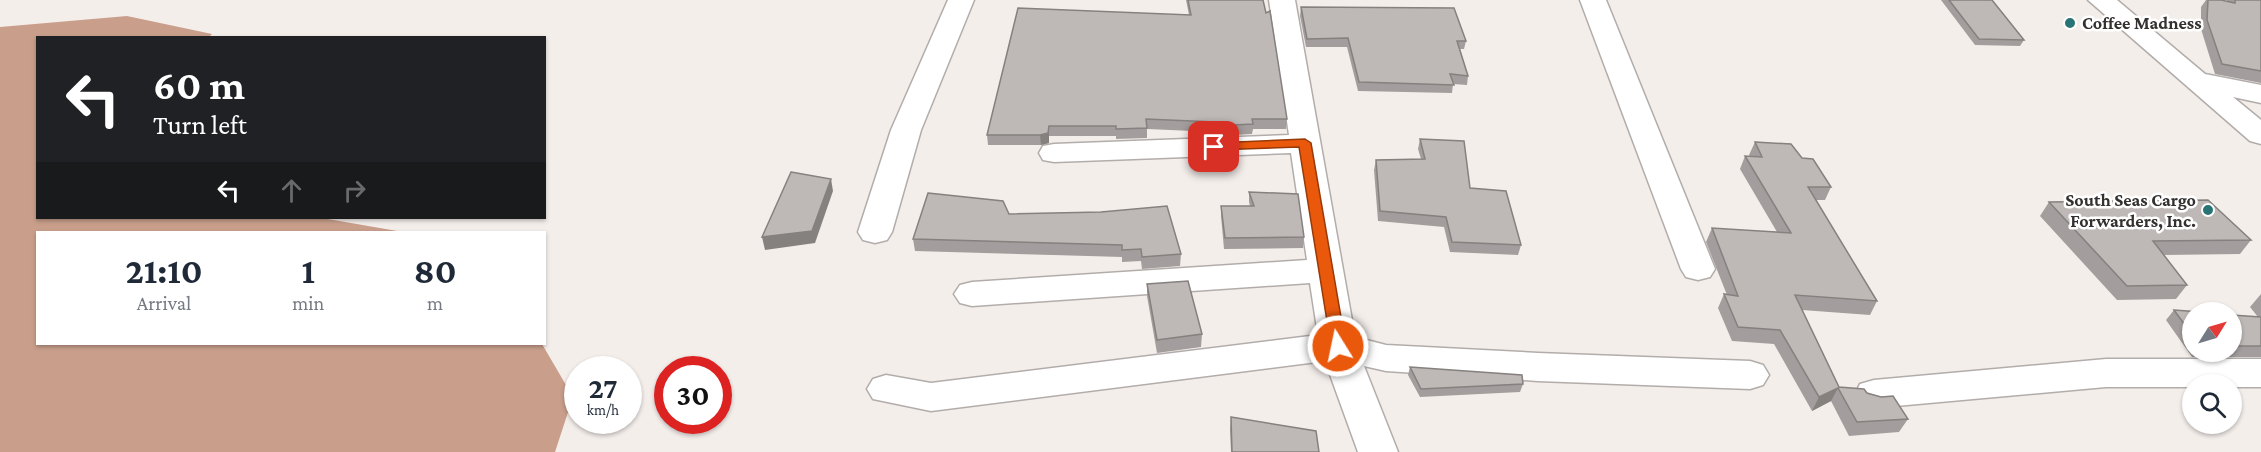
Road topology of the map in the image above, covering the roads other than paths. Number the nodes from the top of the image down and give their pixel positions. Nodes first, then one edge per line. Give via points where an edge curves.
1 (961, 0) edge
2 (1282, 0) edge
3 (1593, 0) edge
4 (2101, 0) edge
5 (2198, 81) junction
6 (2261, 94) edge
7 (2261, 135) edge
8 (1305, 143) junction
9 (1054, 153) dead end
10 (875, 232) dead end
11 (1698, 269) dead end
12 (1325, 270) junction
13 (972, 294) dead end
14 (1338, 346) junction
15 (2261, 373) edge
16 (1750, 375) dead end
17 (886, 389) dead end
18 (1874, 394) edge
19 (1378, 452) edge

1 - 10 street via 906,130
2 - 8 street
3 - 11 street
4 - 5 street
5 - 6 street
5 - 7 street
8 - 9 street
8 - 12 street
12 - 13 street
12 - 14 street
14 - 16 street via 1386,358
14 - 17 street via 931,397
14 - 19 street
15 - 18 street via 2106,373

